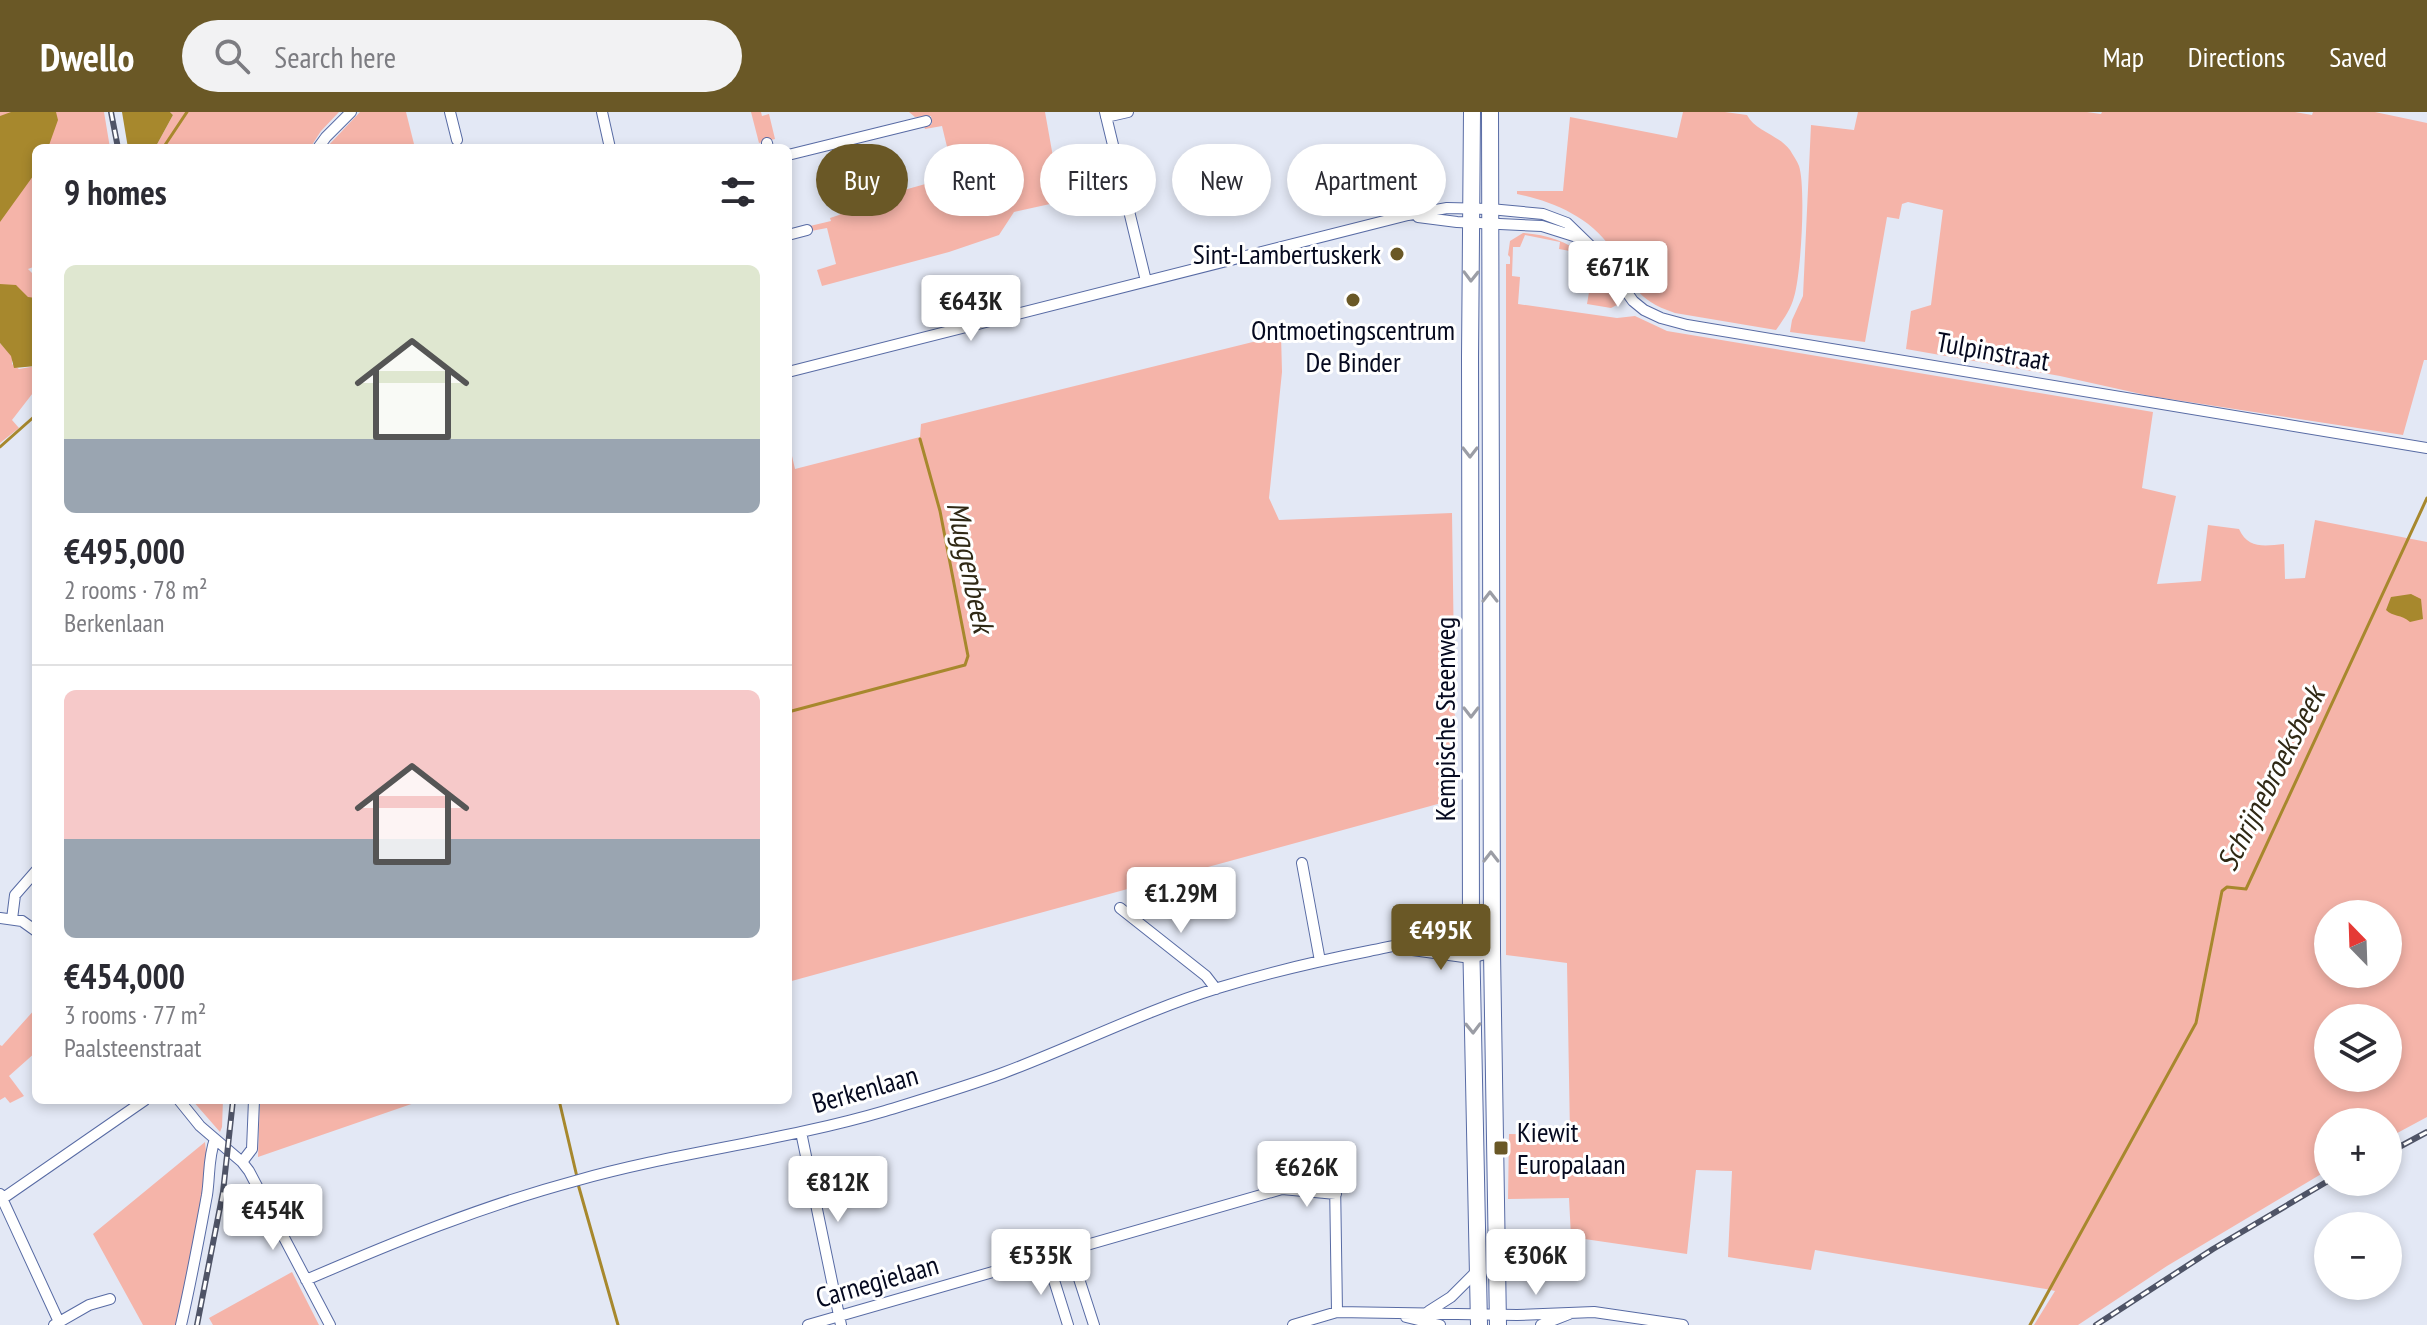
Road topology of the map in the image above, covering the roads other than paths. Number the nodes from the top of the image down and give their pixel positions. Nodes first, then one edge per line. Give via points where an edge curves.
1 (351, 112) edge
2 (450, 112) edge
3 (616, 112) edge
4 (903, 112) edge
5 (1128, 112) edge
6 (1472, 112) edge
7 (1490, 112) edge
8 (602, 114) edge
9 (1106, 115) edge
10 (926, 121) dead end
11 (907, 125) junction
12 (457, 140) dead end
13 (321, 144) edge
14 (609, 144) edge
15 (792, 154) edge
16 (1472, 216) junction
17 (1490, 216) junction
18 (807, 230) dead end
19 (792, 233) edge
20 (1146, 281) junction
21 (792, 371) edge
22 (2427, 448) edge
23 (1302, 863) dead end
24 (32, 875) edge
25 (1120, 908) dead end
26 (6, 918) edge
27 (32, 927) edge
28 (1471, 933) junction
29 (1492, 935) junction
30 (1388, 947) junction
31 (1492, 952) junction
32 (1471, 958) junction
33 (1320, 961) junction
34 (1216, 989) junction
35 (139, 1104) edge
36 (182, 1104) edge
37 (254, 1104) edge
38 (801, 1132) junction
39 (215, 1139) junction
40 (242, 1162) junction
41 (1282, 1189) junction
42 (1336, 1194) junction
43 (1, 1197) edge
44 (1070, 1251) junction
45 (1047, 1258) junction
46 (1477, 1271) junction
47 (306, 1280) junction
48 (110, 1299) dead end
49 (1337, 1312) junction
50 (1392, 1313) junction
51 (1424, 1313) junction
52 (1570, 1314) junction
53 (1479, 1319) edge
54 (1498, 1319) edge
55 (840, 1321) edge
56 (56, 1324) edge
57 (181, 1325) edge
58 (330, 1325) edge
59 (808, 1325) edge
60 (1068, 1325) edge
61 (1094, 1325) edge
62 (1293, 1325) edge
63 (1440, 1325) edge
64 (1541, 1325) edge
65 (1683, 1325) edge

1 - 13 street
2 - 12 street
3 - 8 street
4 - 11 street
5 - 9 street
6 - 16 main road, Kempische Steenweg
7 - 17 main road, Kempische Steenweg
8 - 14 street
9 - 20 street
10 - 11 street
11 - 15 street
16 - 17 street, Tulpinstraat
16 - 20 street, Tulpinstraat via 1447,208 1408,215
16 -> 28 main road, Kempische Steenweg
17 - 22 street, Tulpinstraat via 1543,214 1567,223 1601,256 1633,301 1661,318 1687,325
29 -> 17 main road, Kempische Steenweg
18 - 19 street
20 - 21 street, Tulpinstraat
23 - 33 street
24 - 26 street via 15,895
25 - 34 street
26 - 27 street
28 - 29 street, Berkenlaan
28 - 30 street, Berkenlaan
28 - 32 main road, Kempische Steenweg
29 - 31 main road, Kempische Steenweg
30 - 32 street, Berkenlaan
30 - 33 street, Berkenlaan
31 - 32 street, Berkenlaan
31 - 54 main road, Kempische Steenweg
32 -> 46 main road, Kempische Steenweg
33 - 34 street, Berkenlaan
34 - 38 street, Berkenlaan via 1003,1073
35 - 43 street
36 - 39 street
37 - 40 street via 252,1149
38 - 47 street, Berkenlaan via 575,1181 407,1236
38 - 55 street
39 - 40 street
39 - 57 street
40 - 47 street
41 - 42 street, Carnegielaan
41 - 42 street, Carnegielaan via 1329,1174
41 - 44 street, Carnegielaan
42 - 49 street
43 - 56 street
44 - 45 street, Carnegielaan
44 - 61 street
45 - 55 street, Carnegielaan
45 - 60 street
46 - 51 street via 1451,1297
46 - 53 main road, Kempische Steenweg
47 - 58 street
48 - 56 street
49 - 50 street
49 - 62 street
50 - 51 street
50 - 63 street
51 - 53 street
52 - 54 street
52 - 64 street
52 - 65 street via 1594,1312
53 - 54 street
55 - 59 street, Carnegielaan

